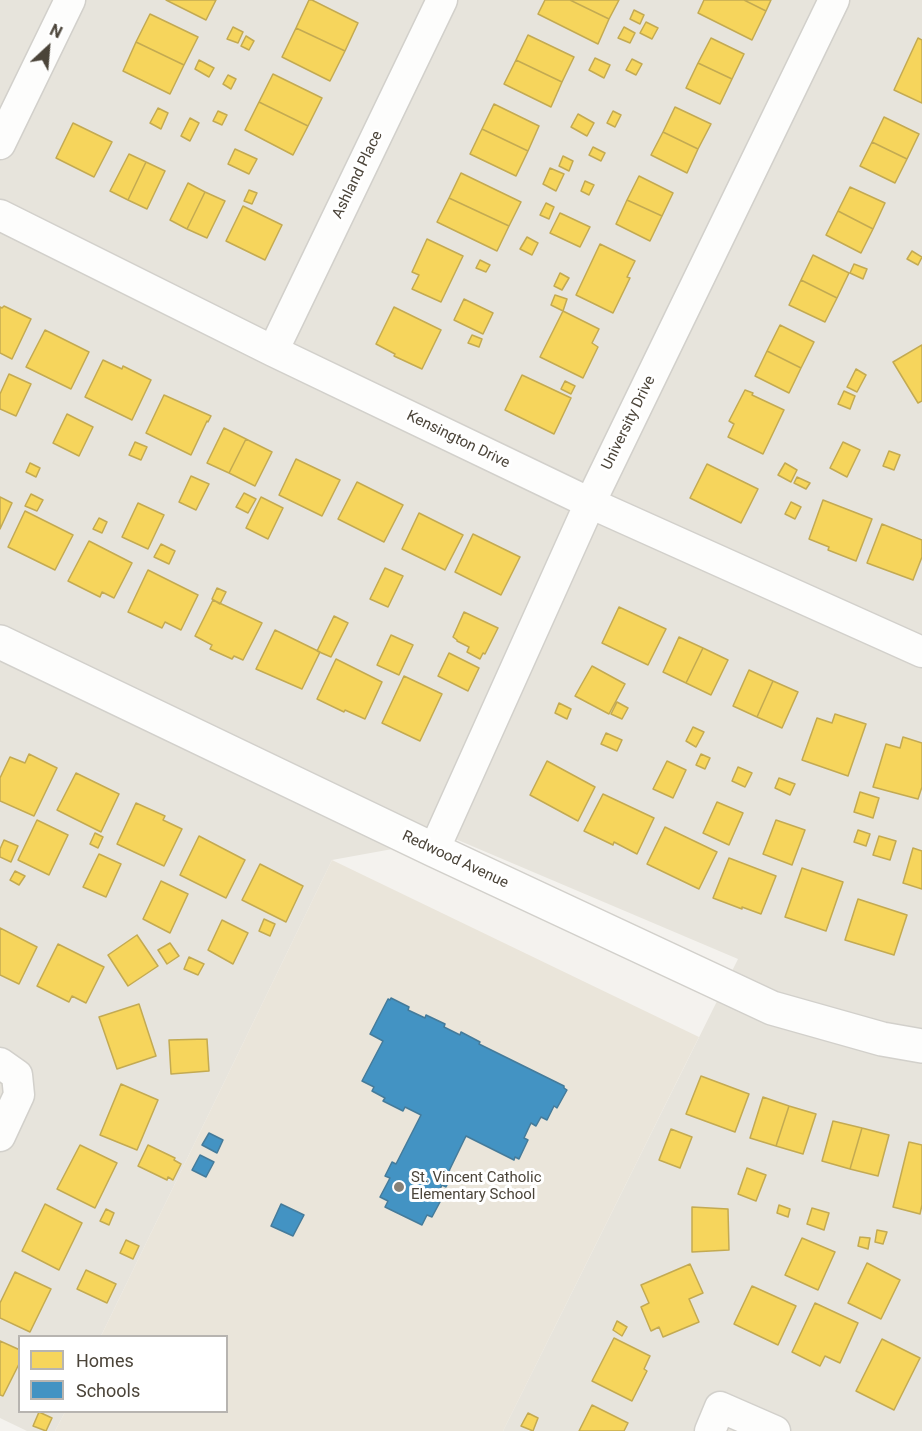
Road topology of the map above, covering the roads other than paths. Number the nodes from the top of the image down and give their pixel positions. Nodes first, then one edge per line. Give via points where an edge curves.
1 (70, 0) edge
2 (442, 0) edge
3 (834, 0) edge
4 (0, 144) edge
5 (0, 215) edge
6 (273, 351) junction
7 (590, 503) junction
8 (0, 642) edge
9 (922, 652) edge
10 (434, 850) junction
11 (922, 1046) edge
12 (0, 1063) edge
13 (0, 1136) edge
14 (710, 1431) edge
15 (775, 1431) edge

1 - 4 street
2 - 6 street, Ashland Place
3 - 7 street, University Drive
5 - 6 street, Kensington Drive
6 - 7 street, Kensington Drive
7 - 9 street, Kensington Drive
7 - 10 street, University Drive
8 - 10 street, Redwood Avenue
10 - 11 street, Redwood Avenue via 772,1008 882,1039
12 - 13 street via 16,1075 19,1095
14 - 15 street via 720,1407

